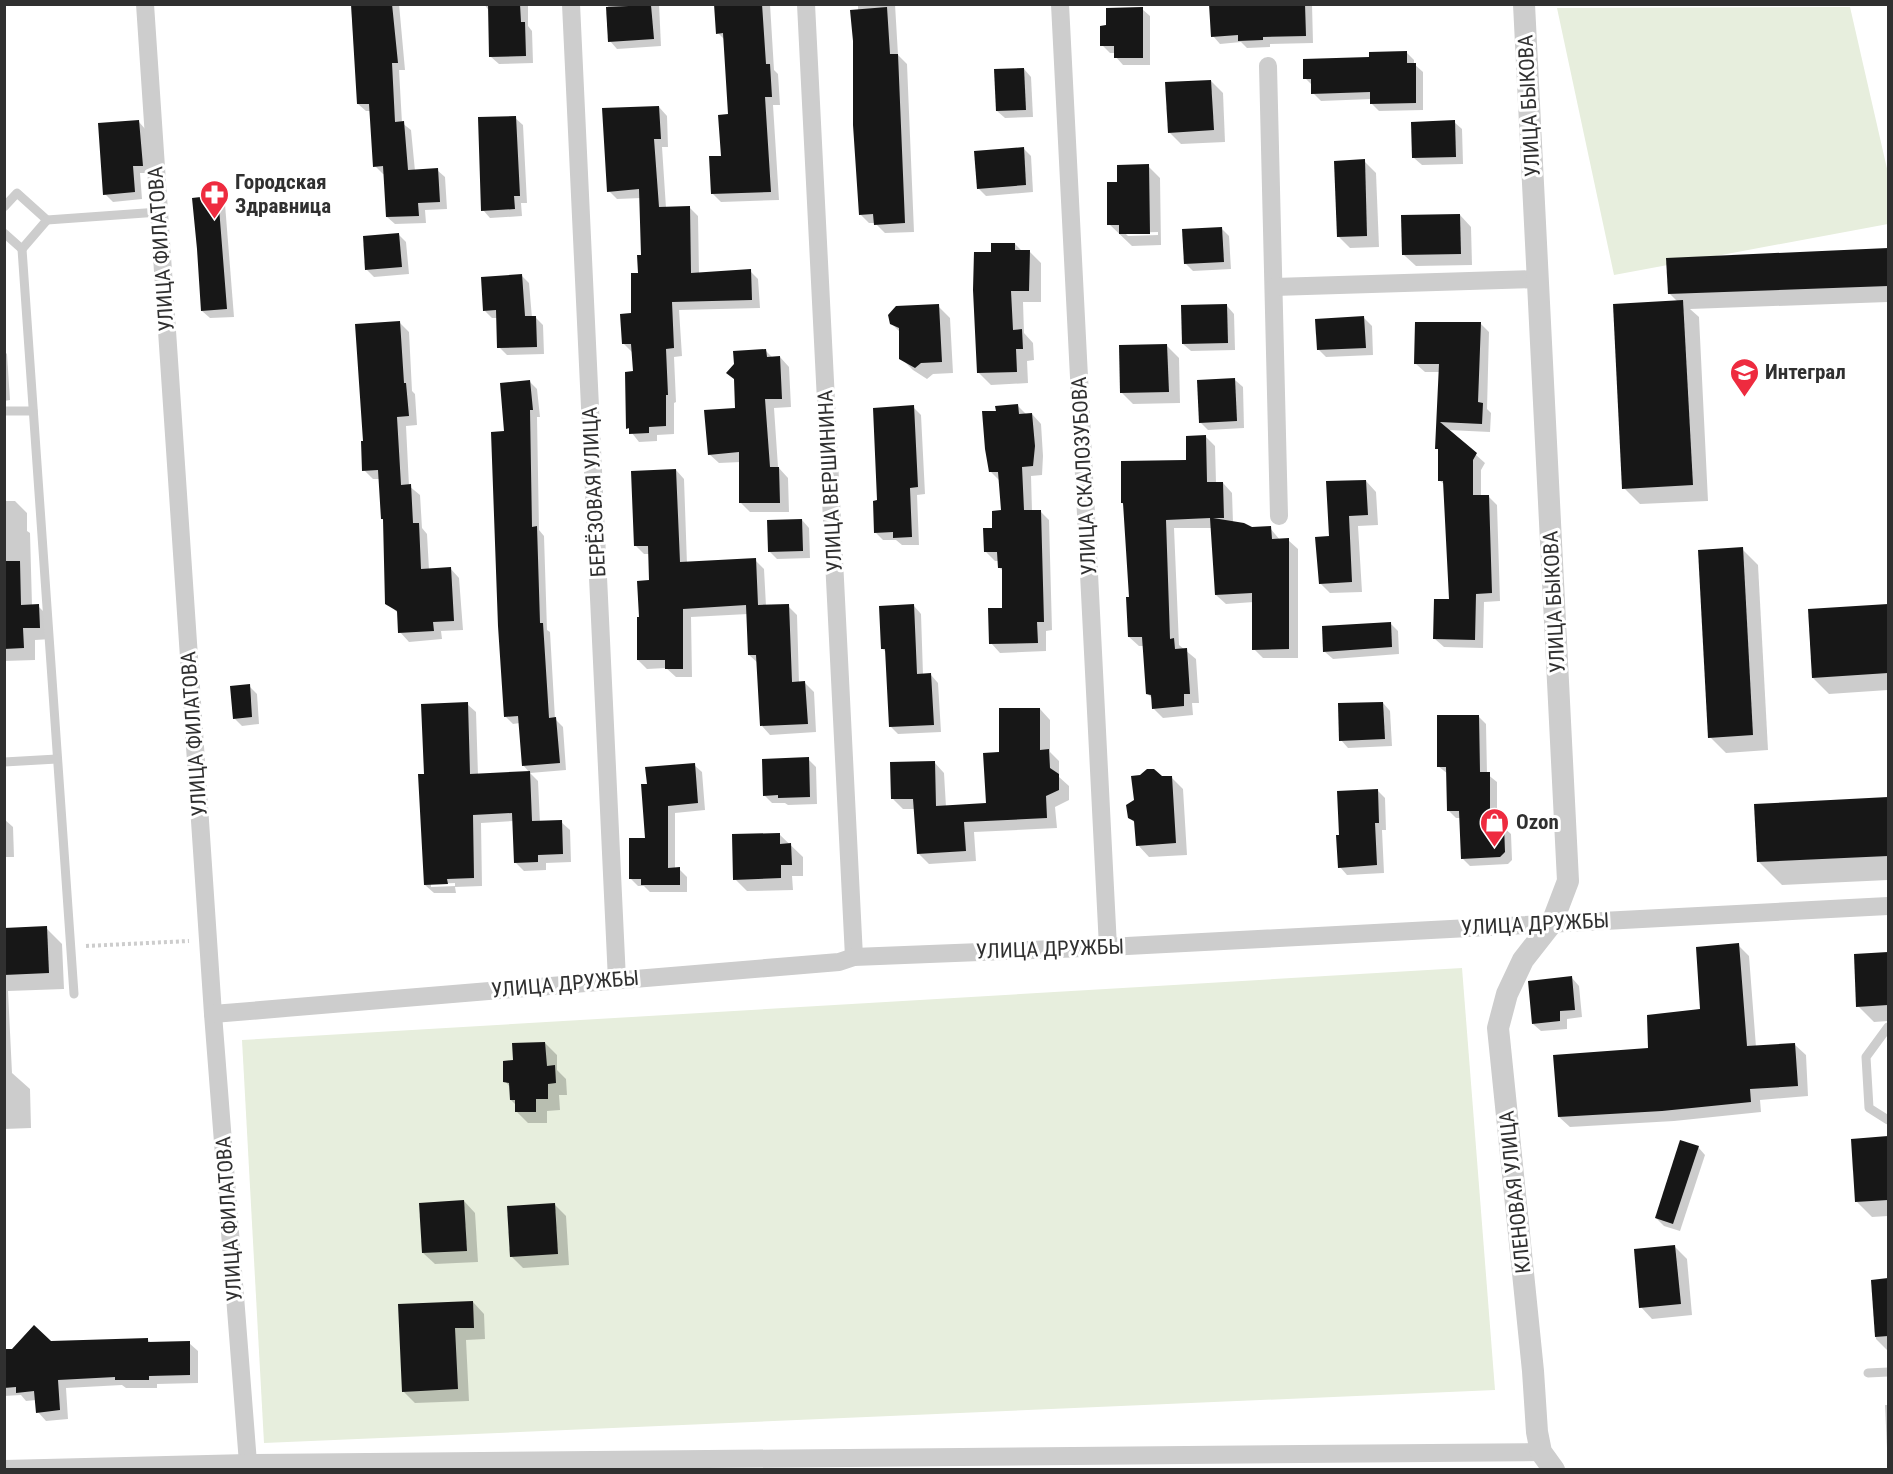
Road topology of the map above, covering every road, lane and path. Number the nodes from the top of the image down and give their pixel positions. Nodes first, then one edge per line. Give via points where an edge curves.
1 (145, 4) edge
2 (571, 4) edge
3 (806, 4) edge
4 (1060, 4) edge
5 (1524, 4) edge
6 (1268, 66) dead end
7 (4, 207) edge
8 (159, 212) junction
9 (47, 220) junction
10 (4, 233) edge
11 (22, 249) junction
12 (1538, 279) junction
13 (1274, 287) junction
14 (4, 411) edge
15 (33, 411) junction
16 (1279, 516) dead end
17 (57, 759) junction
18 (4, 762) edge
19 (1888, 906) edge
20 (1552, 923) junction
21 (208, 940) junction
22 (69, 947) junction
23 (1108, 947) junction
24 (854, 957) junction
25 (617, 980) junction
26 (74, 994) dead end
27 (213, 1014) junction
28 (1888, 1027) edge
29 (1888, 1120) edge
30 (1888, 1372) edge
31 (1868, 1373) dead end
32 (1547, 1461) edge
33 (248, 1463) junction
34 (4, 1469) edge

1 - 8 street, УЛИЦА ФИЛАТОВА
2 - 25 street, БЕРЁЗОВАЯ УЛИЦА
3 - 24 street, УЛИЦА ВЕРШИНИНА
4 - 23 street, УЛИЦА СКАЛОЗУБОВА
5 - 12 street, УЛИЦА БЫКОВА
6 - 13 street
7 - 9 lane via 17,193
8 - 9 lane
8 - 21 street, УЛИЦА ФИЛАТОВА
9 - 11 lane
10 - 11 lane
11 - 15 lane
12 - 13 street
12 - 20 street, УЛИЦА БЫКОВА via 1568,881
13 - 16 street
14 - 15 lane
15 - 17 lane
17 - 18 lane
17 - 22 lane
19 - 20 street, УЛИЦА ДРУЖБЫ
20 - 23 street, УЛИЦА ДРУЖБЫ
20 - 32 street, КЛЕНОВАЯ УЛИЦА via 1523,960 1507,994 1498,1028 1537,1432
21 - 22 path
21 - 27 street, УЛИЦА ФИЛАТОВА
22 - 26 lane
23 - 24 street, УЛИЦА ДРУЖБЫ
24 - 25 street, УЛИЦА ДРУЖБЫ via 839,962
25 - 27 street, УЛИЦА ДРУЖБЫ
27 - 33 street, УЛИЦА ФИЛАТОВА
28 - 29 lane via 1866,1057 1869,1108
30 - 31 lane
32 - 33 street
33 - 34 street

